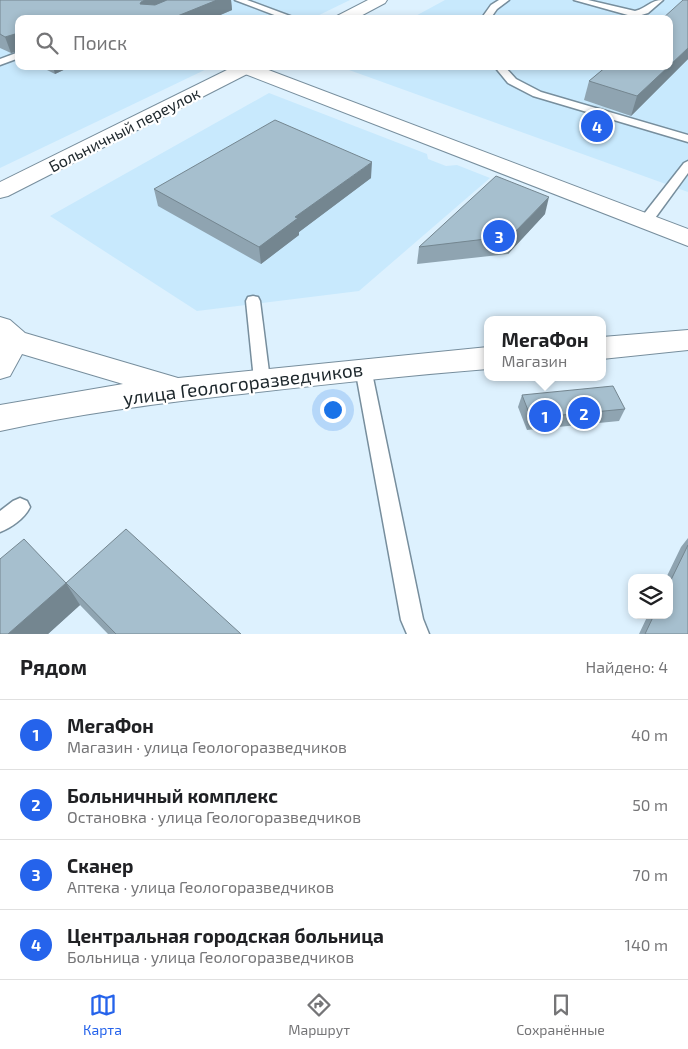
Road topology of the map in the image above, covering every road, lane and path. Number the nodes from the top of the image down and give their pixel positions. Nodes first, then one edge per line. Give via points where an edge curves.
1 (239, 0) edge
2 (380, 0) edge
3 (505, 0) edge
4 (578, 0) edge
5 (659, 0) edge
6 (282, 15) edge
7 (351, 15) edge
8 (488, 15) edge
9 (15, 56) edge
10 (0, 62) edge
11 (241, 70) edge
12 (255, 70) edge
13 (502, 70) edge
14 (688, 139) edge
15 (688, 165) edge
16 (0, 191) edge
17 (645, 222) junction
18 (688, 238) edge
19 (253, 301) dead end
20 (8, 334) edge
21 (688, 340) edge
22 (606, 348) edge
23 (484, 358) edge
24 (0, 368) edge
25 (363, 368) junction
26 (262, 380) junction
27 (179, 389) junction
28 (0, 418) edge
29 (20, 507) dead end
30 (0, 523) edge
31 (418, 634) edge

1 - 6 lane
2 - 7 street
3 - 8 lane
4 - 5 lane via 636,14
9 - 10 lane
11 - 16 street, Больничный переулок
12 - 17 street
13 - 14 lane via 512,81 537,94
15 - 17 lane
17 - 18 street
19 - 26 lane
20 - 24 street
20 - 27 street
21 - 22 street
23 - 25 street, улица Геологоразведчиков
25 - 26 street, улица Геологоразведчиков
25 - 31 lane via 412,620
26 - 27 street, улица Геологоразведчиков
27 - 28 street, улица Геологоразведчиков via 52,406
29 - 30 lane

